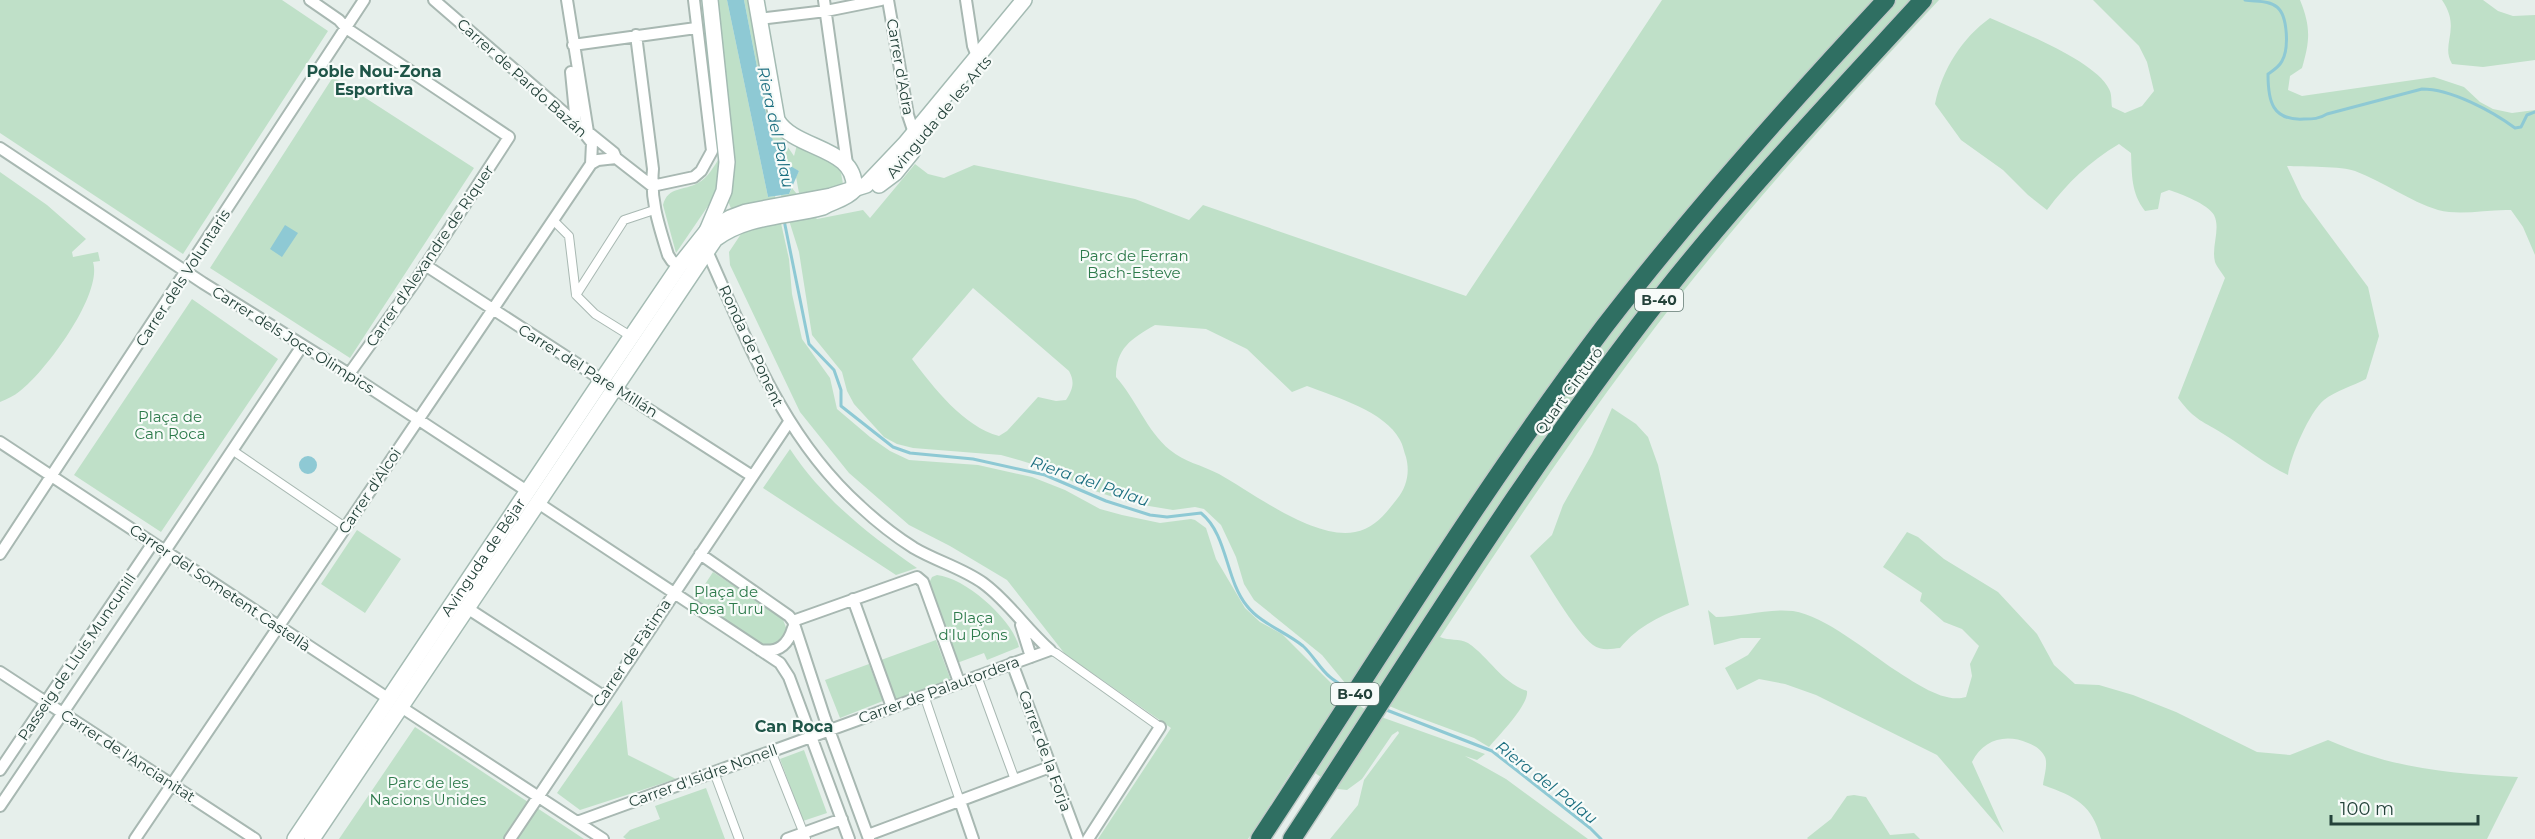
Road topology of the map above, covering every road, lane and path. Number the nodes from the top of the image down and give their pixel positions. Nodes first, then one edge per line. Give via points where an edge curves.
1 (310, 0) edge
2 (364, 0) edge
3 (434, 0) edge
4 (562, 0) edge
5 (567, 0) edge
6 (694, 0) edge
7 (710, 0) edge
8 (756, 0) edge
9 (881, 0) edge
10 (888, 0) edge
11 (966, 0) edge
12 (1024, 0) edge
13 (1036, 0) edge
14 (1886, 0) edge
15 (1923, 0) edge
16 (825, 5) edge
17 (759, 19) junction
18 (346, 28) junction
19 (696, 28) junction
20 (636, 35) junction
21 (573, 45) junction
22 (977, 56) junction
23 (576, 123) junction
24 (914, 133) junction
25 (0, 148) edge
26 (616, 158) junction
27 (591, 164) junction
28 (852, 177) junction
29 (652, 186) junction
30 (814, 206) junction
31 (654, 210) junction
32 (746, 217) junction
33 (552, 220) junction
34 (707, 231) junction
35 (707, 251) junction
36 (425, 265) junction
37 (675, 267) junction
38 (188, 272) junction
39 (576, 295) junction
40 (492, 310) junction
41 (654, 330) junction
42 (632, 337) junction
43 (302, 346) junction
44 (350, 374) junction
45 (608, 384) junction
46 (418, 421) junction
47 (789, 422) junction
48 (0, 442) edge
49 (232, 450) junction
50 (53, 476) junction
51 (752, 476) junction
52 (527, 491) junction
53 (538, 503) junction
54 (345, 527) junction
55 (153, 543) junction
56 (167, 552) junction
57 (0, 554) edge
58 (700, 554) junction
59 (673, 592) junction
60 (853, 599) junction
61 (467, 608) junction
62 (1021, 622) junction
63 (793, 625) junction
64 (277, 627) junction
65 (760, 650) junction
66 (1050, 650) junction
67 (1031, 657) junction
68 (1012, 663) junction
69 (0, 672) edge
70 (976, 676) junction
71 (959, 682) junction
72 (924, 695) junction
73 (603, 696) junction
74 (46, 702) junction
75 (395, 703) junction
76 (892, 707) junction
77 (62, 713) junction
78 (1160, 728) joint
79 (829, 730) junction
80 (811, 736) junction
81 (771, 751) junction
82 (1050, 767) junction
83 (0, 770) edge
84 (714, 772) junction
85 (1015, 780) junction
86 (172, 785) junction
87 (538, 796) junction
88 (960, 801) junction
89 (0, 806) edge
90 (842, 819) junction
91 (577, 822) junction
92 (805, 836) edge
93 (869, 837) edge
94 (135, 839) edge
95 (255, 839) edge
96 (295, 839) edge
97 (312, 839) edge
98 (510, 839) edge
99 (603, 839) edge
100 (739, 839) edge
101 (787, 839) edge
102 (849, 839) edge
103 (973, 839) edge
104 (1078, 839) edge
105 (1088, 839) edge
106 (1260, 839) edge
107 (1292, 839) edge

1 - 18 street
2 - 18 street, Carrer dels Voluntaris
3 - 23 street, Carrer de Pardo Bazán
4 - 23 street
5 - 21 street
6 - 19 street
7 - 34 main road, Ronda de Ponent via 727,162 723,191
8 - 17 main road
9 - 16 street
10 - 24 street, Carrer d'Adra
11 - 22 street
12 - 22 main road, Avinguda de les Arts
13 - 30 main road, Avinguda de les Arts via 895,173 853,200
14 - 106 highway, Quart Cinturó / B-40 via 1762,136 1631,293 1516,449
15 - 107 highway, Quart Cinturó / B-40 via 1749,191 1665,292 1569,421 1429,626
16 - 17 street
16 - 28 street
17 - 28 main road via 777,120 782,128
18 - 36 street, Carrer d'Alexandre de Riquer via 509,137
18 - 38 street, Carrer dels Voluntaris
19 - 20 street
19 - 29 street via 710,159 694,177
20 - 21 street
20 - 29 street
21 - 26 street, Carrer de Pardo Bazán via 588,132
22 - 24 main road, Avinguda de les Arts
23 - 27 street, Carrer de Pardo Bazán via 592,143
24 - 28 main road, Avinguda de les Arts via 866,185
25 - 38 street, Carrer dels Jocs Olimpics
26 - 27 street
26 - 29 street, Carrer de Pardo Bazán
27 - 33 street, Carrer d'Alcoi
28 - 30 main road
29 - 31 street
30 - 32 main road
31 - 37 street
31 - 39 street via 624,220
32 - 34 main road, Avinguda de Béjar via 730,218
32 - 35 main road, Avinguda de Béjar via 715,239
33 - 39 street via 569,236
33 - 40 street, Carrer d'Alcoi
34 - 35 street, Ronda de Ponent
34 - 37 main road, Avinguda de Béjar
35 - 41 main road, Avinguda de Béjar
35 - 47 street, Ronda de Ponent via 755,361
36 - 40 street, Carrer del Pare Millán
36 - 44 street, Carrer d'Alexandre de Riquer
37 - 41 main road, Avinguda de Béjar via 675,287
37 - 42 main road, Avinguda de Béjar
38 - 43 street, Carrer dels Jocs Olimpics
38 - 50 street, Carrer dels Voluntaris
39 - 42 street via 596,314
40 - 45 street, Carrer del Pare Millán
40 - 46 street, Carrer d'Alcoi
41 - 45 main road, Avinguda de Béjar
42 - 45 main road, Avinguda de Béjar
43 - 44 street, Carrer dels Jocs Olimpics
43 - 49 street
44 - 46 street, Carrer dels Jocs Olimpics
45 - 51 street, Carrer del Pare Millán
45 - 52 main road, Avinguda de Béjar
45 - 53 main road, Avinguda de Béjar
46 - 52 street, Carrer dels Jocs Olimpics
46 - 54 street, Carrer d'Alcoi
47 - 51 street, Carrer de Fàtima
47 - 62 street, Ronda de Ponent via 823,467 860,506 915,548 980,581
48 - 50 street, Carrer del Sometent Castellà
49 - 54 street
49 - 56 street
50 - 55 street, Carrer del Sometent Castellà
50 - 57 street, Carrer dels Voluntaris
51 - 58 street, Carrer de Fàtima
52 - 75 main road, Avinguda de Béjar
53 - 59 street
53 - 61 main road, Avinguda de Béjar
54 - 64 street, Carrer d'Alcoi
55 - 56 street, Carrer del Sometent Castellà
55 - 74 street, Passeig de Lluís Muncunill
56 - 64 street, Carrer del Sometent Castellà
56 - 77 street
58 - 59 street, Carrer de Fàtima
58 - 63 street via 789,616
59 - 65 street
59 - 73 street, Carrer de Fàtima
60 - 63 street
60 - 71 street via 914,576 923,582
60 - 76 street
61 - 73 street
61 - 75 main road, Avinguda de Béjar
62 - 66 street, Ronda de Ponent
62 - 67 street, Ronda de Ponent
63 - 65 street via 788,641 780,648
63 - 79 street
64 - 75 street, Carrer del Sometent Castellà
64 - 86 street, Carrer d'Alcoi
65 - 80 street via 786,670
66 - 67 street, Carrer de Palautordera
66 - 78 street, Ronda de Ponent
67 - 68 street, Carrer de Palautordera
68 - 70 street, Carrer de Palautordera
68 - 82 street, Carrer de la Forja
69 - 74 street, Carrer de l'Ancianitat
70 - 71 street, Carrer de Palautordera
70 - 85 street
71 - 72 street, Carrer de Palautordera
72 - 76 street, Carrer de Palautordera
72 - 88 street
73 - 87 street, Carrer de Fàtima
74 - 77 street, Carrer de l'Ancianitat
74 - 83 street, Passeig de Lluís Muncunill
75 - 87 street, Carrer del Sometent Castellà
75 - 96 main road, Avinguda de Béjar
75 - 97 main road, Avinguda de Béjar
76 - 79 street, Carrer de Palautordera
77 - 86 street, Carrer de l'Ancianitat
77 - 89 street
78 - 105 street
79 - 80 street, Carrer d'Isidre Nonell
79 - 93 street
80 - 81 street, Carrer d'Isidre Nonell
80 - 90 street
81 - 84 street, Carrer d'Isidre Nonell
81 - 92 street
82 - 85 street
82 - 104 street, Carrer de la Forja
84 - 91 street, Carrer d'Isidre Nonell
84 - 100 street
85 - 88 street
86 - 94 street, Carrer d'Alcoi
86 - 95 street, Carrer de l'Ancianitat
87 - 91 street, Carrer del Sometent Castellà
87 - 98 street, Carrer de Fàtima
88 - 93 street
88 - 103 street
90 - 92 street
90 - 102 street
91 - 99 street, Carrer del Sometent Castellà
92 - 101 street

